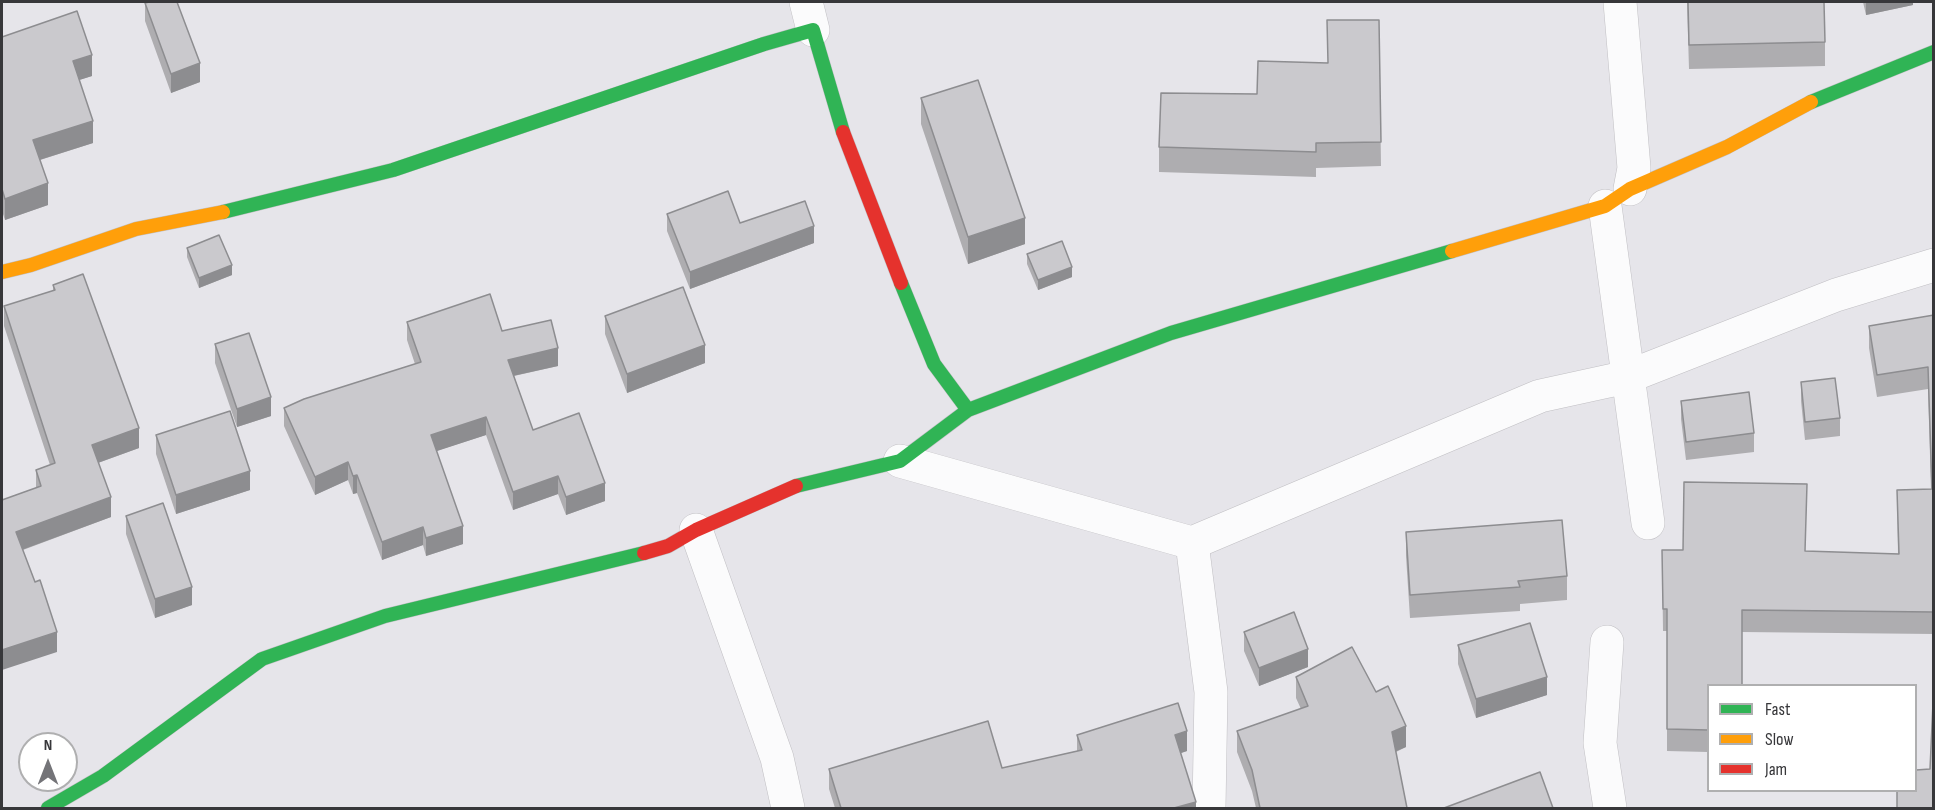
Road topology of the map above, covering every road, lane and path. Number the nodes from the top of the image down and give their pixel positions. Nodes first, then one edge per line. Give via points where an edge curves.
1 (1620, 2) edge
2 (809, 16) edge
3 (1934, 52) edge
4 (1618, 197) junction
5 (1934, 264) edge
6 (2, 272) edge
7 (1626, 377) junction
8 (968, 410) junction
9 (900, 461) junction
10 (1648, 523) dead end
11 (696, 530) junction
12 (1192, 543) junction
13 (1607, 642) dead end
14 (48, 808) edge
15 (788, 808) edge
16 (1209, 808) edge
17 (1610, 808) edge

1 - 4 street via 1635,168
2 - 6 street via 764,44 393,170 255,206 136,229
2 - 8 street via 844,137 895,268 934,364
3 - 4 street via 1825,94 1727,147
4 - 7 street
4 - 8 street via 1171,333
5 - 7 street via 1836,296
7 - 10 street
7 - 12 street via 1540,396
8 - 9 street
9 - 11 street via 804,482
9 - 12 street
11 - 14 street via 668,546 385,616 262,659 103,776
11 - 15 street via 777,758
12 - 16 street via 1211,692
13 - 17 street via 1600,743

